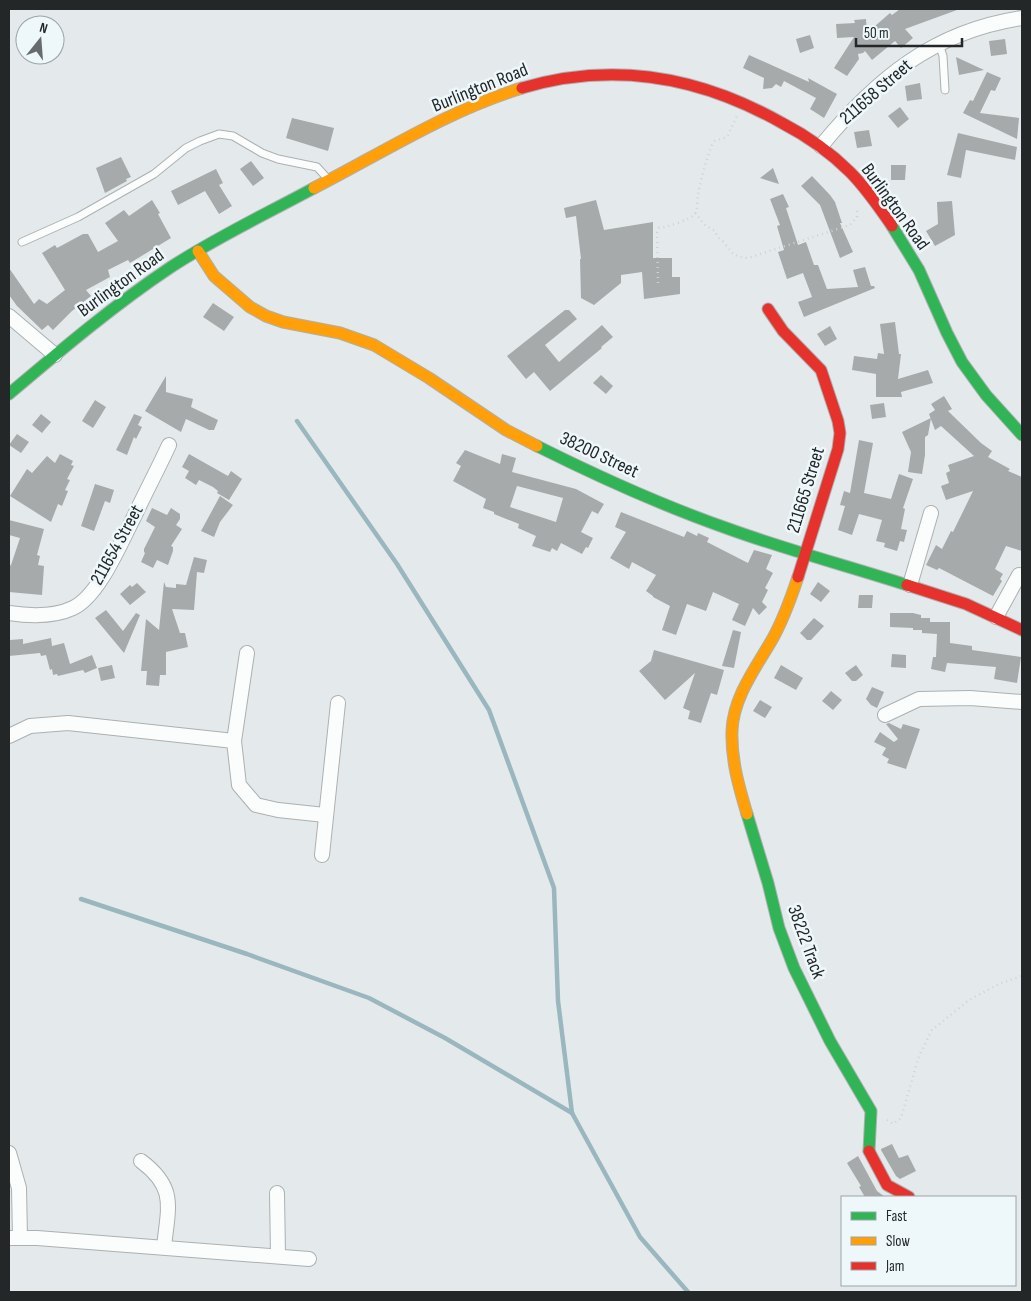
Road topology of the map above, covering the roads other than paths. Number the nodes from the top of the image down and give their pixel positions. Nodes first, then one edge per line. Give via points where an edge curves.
1 (1022, 18) edge
2 (939, 43) junction
3 (945, 90) dead end
4 (821, 146) junction
5 (328, 181) junction
6 (22, 242) dead end
7 (198, 251) junction
8 (768, 309) dead end
9 (9, 316) edge
10 (55, 355) junction
11 (9, 394) edge
12 (1022, 435) edge
13 (169, 445) dead end
14 (931, 513) dead end
15 (806, 553) junction
16 (1019, 576) dead end
17 (910, 585) junction
18 (9, 613) edge
19 (996, 617) junction
20 (1022, 630) edge
21 (247, 653) dead end
22 (1022, 702) edge
23 (338, 703) dead end
24 (885, 716) dead end
25 (9, 736) edge
26 (234, 741) junction
27 (325, 814) junction
28 (322, 855) dead end
29 (9, 1153) edge
30 (141, 1161) dead end
31 (276, 1193) dead end
32 (906, 1196) edge
33 (14, 1238) edge
34 (164, 1247) junction
35 (278, 1256) junction
36 (309, 1259) dead end

1 - 2 street, 211658 Street via 970,30
2 - 3 lane
2 - 4 street, 211658 Street via 900,66 840,122
4 - 5 street, Burlington Road via 769,113 705,87 635,74 597,74 552,79 497,95 420,131
4 - 12 street, Burlington Road via 858,179 882,212 922,278 968,372 992,405
5 - 6 lane via 317,166 278,159 233,136 219,134 186,148 154,174 86,212
5 - 7 street, Burlington Road
7 - 10 street, Burlington Road via 117,306
7 - 15 street, 38200 Street via 214,276 250,307 266,316 340,333 374,345 506,430 565,460 685,513
8 - 15 street, 211665 Street via 783,332 822,370 840,433
9 - 10 street
10 - 11 street, Burlington Road
13 - 18 street, 211654 Street via 120,546 100,582 84,601 74,608 48,614
14 - 17 street
15 - 17 street, 38200 Street
15 - 32 street, 38222 Track via 790,603 738,702 732,730 734,763 794,968 830,1041 871,1111 869,1153 887,1184
16 - 19 street
17 - 19 street, 38200 Street
19 - 20 street, 38200 Street
21 - 26 street
22 - 24 street via 979,698 919,699
23 - 27 street
25 - 26 street via 30,726 68,724
26 - 27 street via 239,785 256,804 278,810
27 - 28 street
29 - 33 street via 19,1188
30 - 34 street via 156,1172 165,1186 168,1204
31 - 35 street
33 - 34 street
34 - 35 street
35 - 36 street

